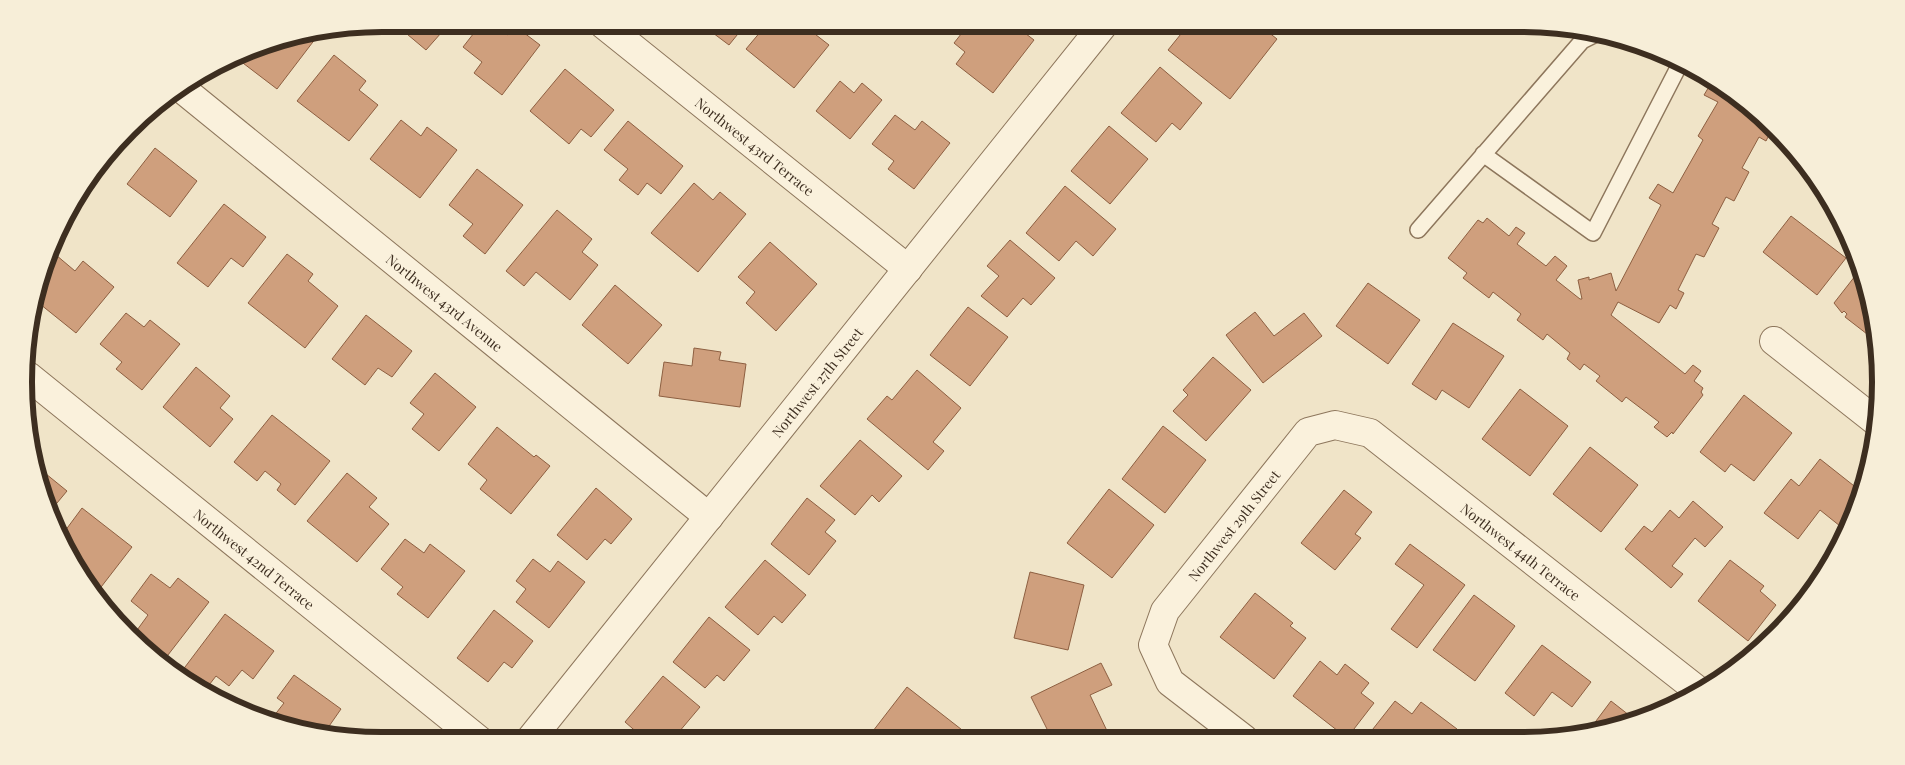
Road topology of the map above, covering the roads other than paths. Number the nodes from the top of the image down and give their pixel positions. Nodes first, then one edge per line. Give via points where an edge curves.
1 (613, 32) edge
2 (1098, 32) edge
3 (1587, 38) edge
4 (1677, 69) edge
5 (186, 92) edge
6 (1484, 154) junction
7 (1418, 230) dead end
8 (908, 269) junction
9 (1774, 341) dead end
10 (32, 379) edge
11 (1871, 417) edge
12 (1335, 425) joint
13 (709, 517) junction
14 (1694, 688) edge
15 (469, 732) edge
16 (536, 732) edge
17 (1235, 732) edge

1 - 8 street, Northwest 43rd Terrace
2 - 8 street, Northwest 27th Street
3 - 6 lane via 1582,40
4 - 6 lane via 1594,233
5 - 13 street, Northwest 43rd Avenue
6 - 7 lane
8 - 13 street, Northwest 27th Street
9 - 11 street
10 - 15 street, Northwest 42nd Terrace
12 - 14 street, Northwest 44th Terrace via 1370,433
12 - 17 street, Northwest 29th Street via 1308,432 1165,611 1153,646 1170,682
13 - 16 street, Northwest 27th Street

